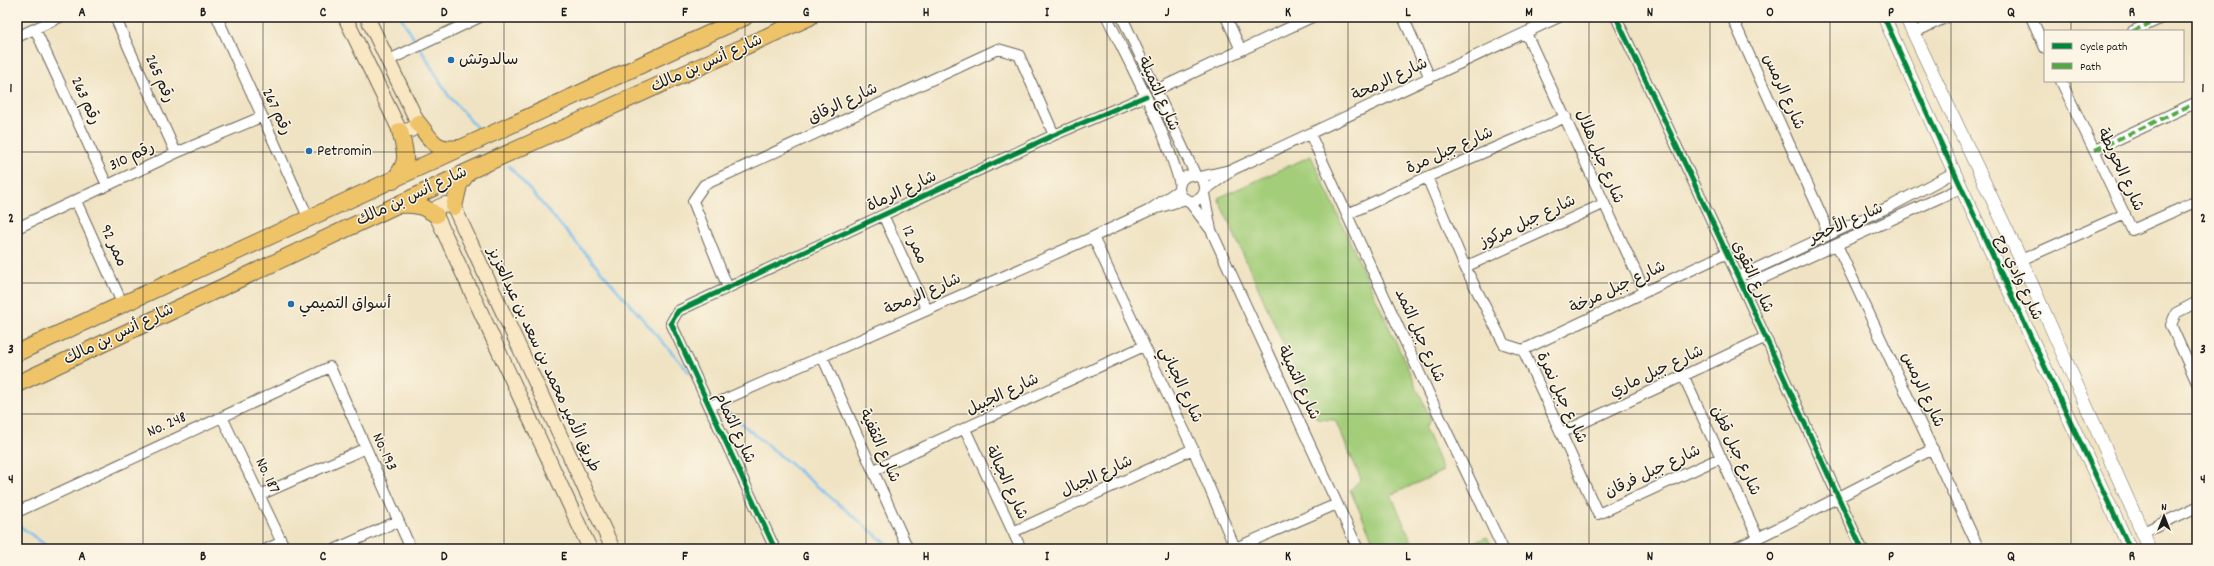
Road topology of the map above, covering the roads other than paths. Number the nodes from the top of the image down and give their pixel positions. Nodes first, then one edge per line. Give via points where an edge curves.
1 (60, 17) edge
2 (115, 17) edge
3 (217, 17) edge
4 (345, 17) edge
5 (367, 17) edge
6 (479, 17) edge
7 (746, 17) edge
8 (810, 17) edge
9 (1107, 17) edge
10 (1122, 17) edge
11 (1226, 17) edge
12 (1312, 17) edge
13 (1403, 17) edge
14 (1560, 17) edge
15 (1616, 17) edge
16 (1732, 17) edge
17 (1884, 17) edge
18 (1906, 17) edge
19 (1947, 17) edge
20 (2031, 17) edge
21 (2164, 17) edge
22 (35, 29) junction
23 (2135, 30) edge
24 (1526, 33) junction
25 (1913, 33) junction
26 (17, 37) edge
27 (2044, 46) edge
28 (1241, 50) junction
29 (387, 62) junction
30 (1430, 78) junction
31 (2061, 82) edge
32 (1156, 90) junction
33 (1146, 96) junction
34 (2197, 102) edge
35 (261, 117) junction
36 (1566, 117) junction
37 (418, 123) junction
38 (400, 131) junction
39 (1310, 134) junction
40 (1054, 135) junction
41 (464, 148) junction
42 (2095, 150) junction
43 (176, 153) junction
44 (1234, 169) junction
45 (469, 170) junction
46 (1953, 173) junction
47 (1198, 177) junction
48 (1427, 177) junction
49 (393, 181) junction
50 (106, 185) junction
51 (1180, 187) junction
52 (1961, 188) junction
53 (1204, 192) junction
54 (1187, 200) junction
55 (76, 201) junction
56 (2197, 201) edge
57 (1603, 204) junction
58 (395, 205) junction
59 (1893, 205) junction
60 (454, 207) junction
61 (1148, 210) junction
62 (1348, 214) junction
63 (2124, 214) junction
64 (436, 215) junction
65 (883, 215) junction
66 (1898, 216) junction
67 (309, 219) junction
68 (1826, 223) junction
69 (17, 228) edge
70 (1839, 229) junction
71 (1211, 230) junction
72 (1824, 236) junction
73 (1093, 237) junction
74 (1836, 245) junction
75 (1727, 254) junction
76 (2021, 260) junction
77 (1465, 267) junction
78 (1738, 277) junction
79 (1743, 287) junction
80 (728, 288) junction
81 (1645, 292) junction
82 (2197, 302) edge
83 (123, 305) junction
84 (927, 310) junction
85 (674, 318) joint
86 (1766, 337) junction
87 (1144, 346) junction
88 (1522, 350) junction
89 (17, 353) edge
90 (822, 356) junction
91 (330, 367) joint
92 (1684, 377) junction
93 (2197, 383) edge
94 (17, 384) edge
95 (710, 406) junction
96 (222, 417) junction
97 (965, 429) junction
98 (1561, 433) junction
99 (366, 448) junction
100 (1193, 449) junction
101 (1933, 450) junction
102 (1720, 458) junction
103 (874, 470) junction
104 (260, 495) junction
105 (1838, 496) junction
106 (1337, 504) junction
107 (2197, 508) edge
108 (17, 512) edge
109 (1598, 514) joint
110 (398, 521) junction
111 (1013, 532) junction
112 (2143, 532) junction
113 (1758, 538) junction
114 (284, 546) edge
115 (1234, 548) edge
116 (267, 549) edge
117 (336, 549) edge
118 (411, 549) edge
119 (590, 549) edge
120 (613, 549) edge
121 (775, 549) edge
122 (908, 549) edge
123 (1021, 549) edge
124 (1358, 549) edge
125 (1503, 549) edge
126 (1734, 549) edge
127 (1862, 549) edge
128 (1978, 549) edge
129 (2130, 549) edge
130 (2150, 549) edge

1 - 22 street
2 - 43 street, رقم 265
3 - 35 street, رقم 267
4 - 38 main road
5 - 29 main road
6 - 29 street
7 - 41 main road, شارع أنس بن مالك
8 - 45 main road, شارع أنس بن مالك
9 - 33 street, شارع الثميلة
10 - 32 street, شارع الثميلة
11 - 28 street
12 - 28 street
13 - 30 street
14 - 24 street, شارع الرمحة
15 - 75 street, شارع التقوى
16 - 68 street, شارع الرمس
17 - 46 street, شارع وادي وج
18 - 25 street, شارع وادي وج
19 - 25 street
20 - 27 street
21 - 23 street
22 - 26 street
22 - 50 street, رقم 263
24 - 30 street, شارع الرمحة
24 - 36 street, شارع جبل هلال
25 - 76 street, شارع وادي وج
28 - 32 street
29 - 37 main road
30 - 39 street, شارع الرمحة
31 - 42 street, شارع الحويطة
32 - 47 street, شارع الثميلة
33 - 40 street, شارع الرماة
33 - 51 street, شارع الثميلة via 1175,166
34 - 42 street
35 - 43 street, رقم 310
35 - 67 street, رقم 267
36 - 48 street, شارع جبل مرة
36 - 57 street, شارع جبل هلال
37 - 38 main road via 411,130
37 - 41 main road via 437,146 446,150
38 - 49 main road via 406,158 405,166
39 - 44 street, شارع الرمحة
39 - 62 street, شارع جبل الثمد
40 - 65 street, شارع الرماة
40 - 80 street, شارع الرقاق via 1019,55 998,49 704,185 692,201
41 - 49 main road, شارع أنس بن مالك
42 - 63 street, شارع الحويطة
43 - 50 street, رقم 310
44 - 47 street
44 - 53 street
45 - 58 main road, شارع أنس بن مالك
45 - 60 main road via 458,185
46 - 52 street, شارع وادي وج
46 - 59 street, شارع الأحجر
47 - 51 street via 1187,176
47 - 53 street via 1205,184
48 - 62 street, شارع جبل مرة
48 - 77 street, شارع جبل نمرة
49 - 67 main road, شارع أنس بن مالك
50 - 55 street, رقم 310
51 - 54 street
51 - 61 street
52 - 66 street, شارع الأحجر
52 - 129 street, شارع وادي وج
53 - 54 street via 1196,200
53 - 71 street
54 - 61 street
54 - 71 street
55 - 69 street, رقم 310
55 - 83 street, ممر 92
56 - 63 street, شارع الحويطة via 2132,230
57 - 77 street, شارع جبل مركوز
57 - 81 street, شارع جبل هلال
58 - 64 main road via 426,207
58 - 94 main road, شارع أنس بن مالك
59 - 66 street
59 - 70 street, شارع الأحجر
60 - 64 main road via 445,204 438,207
60 - 120 main road, طريق الأمير محمد بن سعد بن عبدالعزيز
61 - 73 street, شارع الرمحة
62 - 125 street, شارع جبل الثمد via 1435,407
63 - 76 street
64 - 119 main road
65 - 80 street, شارع الرماة
65 - 84 street, ممر 12
66 - 74 street, شارع الأحجر
67 - 83 main road, شارع أنس بن مالك
68 - 70 street
68 - 72 street
70 - 72 street, شارع الأحجر
71 - 106 street, شارع الثميلة
72 - 78 street, شارع الأحجر
73 - 84 street, شارع الرمحة
73 - 87 street, شارع الجباني
74 - 79 street, شارع الأحجر
74 - 101 street, شارع الرمس
75 - 78 street, شارع التقوى
75 - 81 street, شارع جبل مرخة
76 - 112 street, شارع وادي وج
77 - 88 street, شارع جبل نمرة via 1504,344
78 - 79 street, شارع التقوى
79 - 86 street, شارع التقوى
80 - 85 street, شارع الرماة via 678,311
81 - 88 street, شارع جبل مرخة
82 - 93 street via 2176,312 2171,325
83 - 89 main road, شارع أنس بن مالك
84 - 90 street, شارع الرمحة
85 - 95 street, شارع الثمام via 672,323
86 - 92 street, شارع جبل ماري
86 - 105 street, شارع التقوى
87 - 97 street, شارع الجبيل
87 - 100 street, شارع الجباني
88 - 98 street, شارع جبل نمرة
90 - 95 street, شارع الرمحة
90 - 103 street, شارع الثقفية
91 - 96 street, No. 248
91 - 99 street, No. 193
92 - 98 street, شارع جبل ماري
92 - 102 street, شارع جبل قطن
95 - 121 street, شارع الثمام
96 - 104 street, No. 187
96 - 108 street, No. 248
97 - 103 street, شارع الجبيل
97 - 111 street, شارع الجبالة
98 - 109 street, شارع جبل نمرة
99 - 104 street
99 - 110 street, No. 193
100 - 111 street, شارع الجبال
100 - 115 street, شارع الجباني
101 - 105 street
101 - 128 street, شارع الرمس
102 - 109 street, شارع جبل فرقان
102 - 113 street, شارع جبل قطن
103 - 122 street, شارع الثقفية
104 - 114 street, No. 187
105 - 113 street via 1822,507
105 - 127 street, شارع التقوى
106 - 115 street
106 - 124 street, شارع الثميلة
107 - 112 street
110 - 117 street
110 - 118 street, No. 193
111 - 123 street, شارع الجبالة
112 - 130 street, شارع وادي وج
113 - 126 street
114 - 116 street

